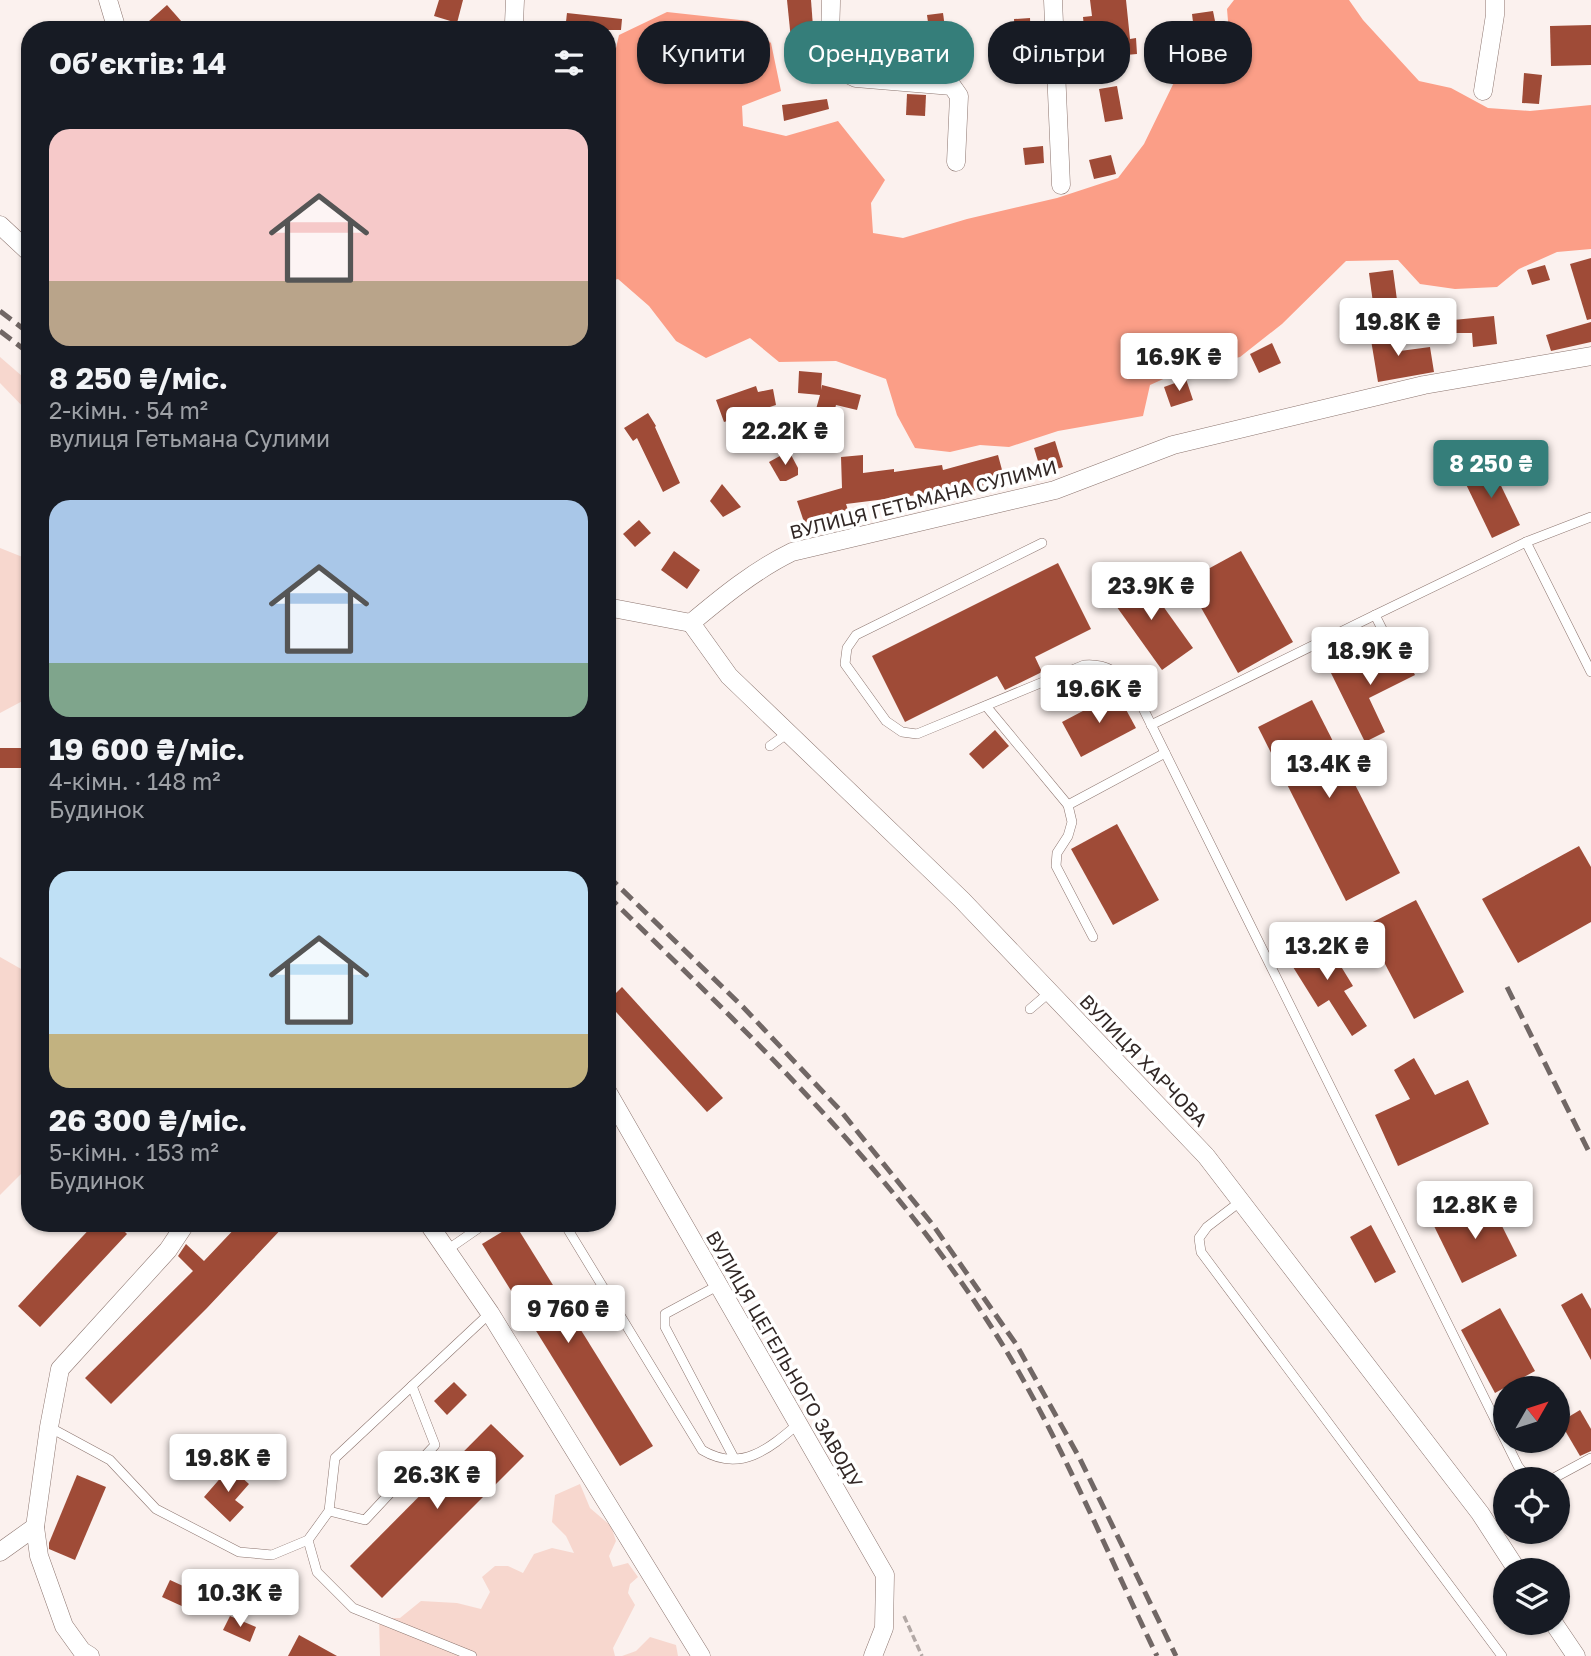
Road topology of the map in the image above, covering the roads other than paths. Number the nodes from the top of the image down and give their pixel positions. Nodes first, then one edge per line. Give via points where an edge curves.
1 (108, 0) edge
2 (515, 0) edge
3 (831, 0) edge
4 (1053, 0) edge
5 (1495, 0) edge
6 (114, 21) edge
7 (514, 21) edge
8 (1483, 91) dead end
9 (956, 162) dead end
10 (1061, 185) dead end
11 (0, 225) edge
12 (21, 245) edge
13 (1591, 356) edge
14 (1591, 517) edge
15 (1526, 542) junction
16 (1042, 543) dead end
17 (616, 609) edge
18 (1375, 615) junction
19 (691, 623) junction
20 (1385, 635) dead end
21 (1591, 672) edge
22 (986, 706) junction
23 (1151, 724) junction
24 (789, 733) junction
25 (771, 746) dead end
26 (1165, 753) junction
27 (1068, 805) junction
28 (1093, 937) dead end
29 (1050, 992) junction
30 (1030, 1009) dead end
31 (616, 1107) edge
32 (1241, 1201) junction
33 (180, 1232) edge
34 (434, 1232) edge
35 (473, 1232) edge
36 (569, 1232) edge
37 (447, 1250) junction
38 (719, 1285) junction
39 (490, 1312) junction
40 (412, 1386) junction
41 (798, 1424) junction
42 (49, 1427) junction
43 (734, 1458) junction
44 (1591, 1458) edge
45 (1520, 1467) edge
46 (1570, 1469) edge
47 (329, 1511) junction
48 (35, 1527) junction
49 (308, 1540) junction
50 (0, 1552) edge
51 (1509, 1558) edge
52 (1562, 1635) edge
53 (90, 1656) edge
54 (472, 1656) edge
55 (701, 1656) edge
56 (873, 1656) edge
57 (1502, 1656) edge
58 (1576, 1656) edge

1 - 6 street
2 - 7 street
3 - 9 street via 832,55 844,74 952,86 959,96
4 - 10 street
5 - 8 street
11 - 12 street
13 - 19 street, ВУЛИЦЯ ГЕТЬМАНА СУЛИМИ via 1424,386 1173,445 1055,490 792,552
14 - 15 lane
15 - 18 lane
15 - 21 lane
16 - 22 lane via 856,635 847,648 845,664 886,721 902,732 917,734
17 - 19 street
18 - 20 lane
18 - 23 lane
19 - 24 street, ВУЛИЦЯ ХАРЧОВА via 729,676
22 - 23 lane via 1084,665 1098,664 1121,675
22 - 27 lane
23 - 26 lane
24 - 25 lane
24 - 29 street, ВУЛИЦЯ ХАРЧОВА
26 - 27 lane
26 - 45 lane
27 - 28 lane via 1072,822 1057,853 1056,866
29 - 30 lane
29 - 32 street, ВУЛИЦЯ ХАРЧОВА via 1206,1156
31 - 38 street, ВУЛИЦЯ ЦЕГЕЛЬНОГО ЗАВОДУ
32 - 51 street, ВУЛИЦЯ ХАРЧОВА via 1480,1513
32 - 57 lane via 1207,1227 1199,1238 1201,1252
33 - 42 street via 60,1369
34 - 37 street
35 - 37 lane
36 - 43 lane via 702,1450 715,1458
37 - 39 street
38 - 41 street, ВУЛИЦЯ ЦЕГЕЛЬНОГО ЗАВОДУ
38 - 43 lane via 665,1314 665,1327
39 - 40 lane
39 - 55 street
40 - 47 lane via 335,1458
40 - 47 lane via 435,1445 365,1520
41 - 43 lane via 769,1449
41 - 56 street, ВУЛИЦЯ ЦЕГЕЛЬНОГО ЗАВОДУ via 885,1575 884,1628
42 - 48 street
42 - 49 lane via 110,1460 156,1510 239,1552 272,1555
44 - 46 lane
47 - 49 lane
48 - 50 street
48 - 53 street via 39,1556 64,1626
49 - 54 lane via 317,1572 353,1608
52 - 58 street

